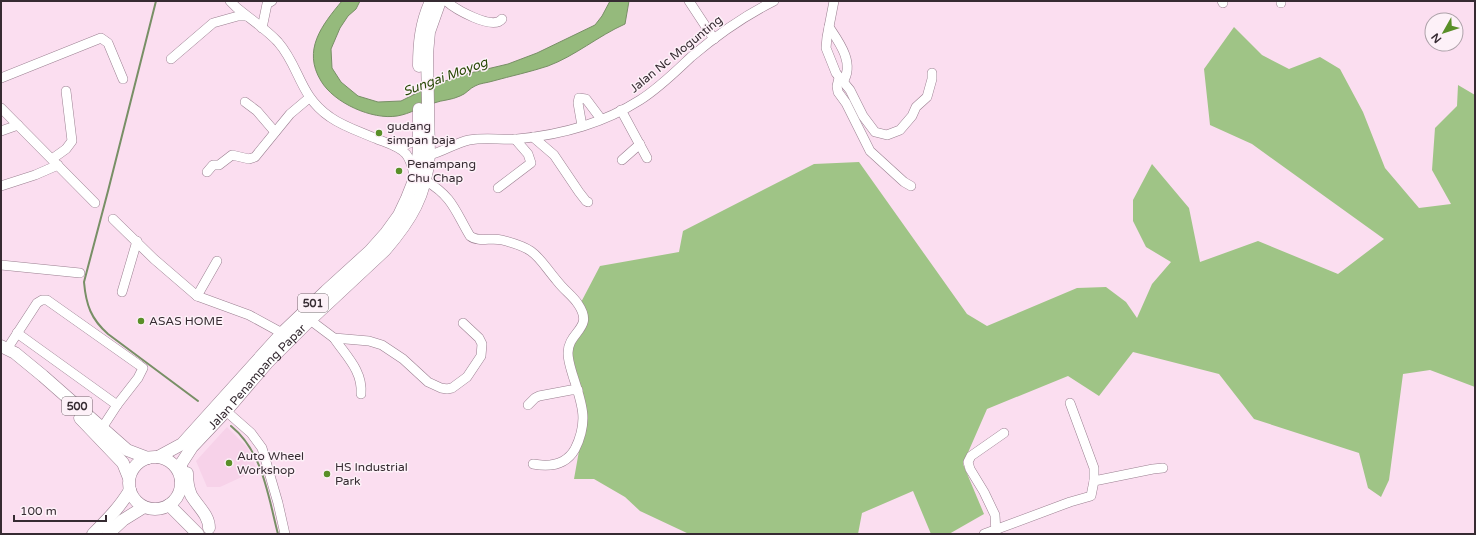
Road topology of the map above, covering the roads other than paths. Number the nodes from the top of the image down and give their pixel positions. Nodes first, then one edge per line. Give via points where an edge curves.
1 (230, 1) edge
2 (272, 1) edge
3 (431, 1) edge
4 (440, 1) edge
5 (446, 1) edge
6 (689, 1) edge
7 (774, 1) edge
8 (834, 1) edge
9 (246, 16) junction
10 (502, 19) dead end
11 (829, 27) junction
12 (262, 28) junction
13 (714, 39) junction
14 (171, 59) dead end
15 (932, 73) dead end
16 (1, 78) edge
17 (123, 79) dead end
18 (423, 79) junction
19 (841, 80) junction
20 (66, 91) dead end
21 (309, 98) junction
22 (245, 102) dead end
23 (1, 108) edge
24 (621, 110) junction
25 (601, 119) junction
26 (18, 125) junction
27 (424, 126) junction
28 (582, 126) junction
29 (1, 131) edge
30 (275, 132) junction
31 (533, 137) junction
32 (419, 139) junction
33 (515, 139) junction
34 (640, 144) junction
35 (395, 146) junction
36 (429, 155) junction
37 (647, 158) dead end
38 (622, 160) dead end
39 (55, 162) junction
40 (207, 172) dead end
41 (420, 180) junction
42 (1, 186) edge
43 (911, 186) dead end
44 (498, 188) dead end
45 (588, 202) dead end
46 (95, 203) dead end
47 (114, 219) dead end
48 (137, 241) junction
49 (217, 261) dead end
50 (1, 265) edge
51 (80, 273) dead end
52 (122, 292) dead end
53 (196, 296) junction
54 (310, 320) junction
55 (463, 323) dead end
56 (17, 333) junction
57 (282, 333) junction
58 (334, 338) junction
59 (5, 348) edge
60 (578, 390) junction
61 (361, 394) dead end
62 (1070, 403) dead end
63 (118, 405) junction
64 (528, 405) dead end
65 (226, 411) junction
66 (199, 425) junction
67 (106, 432) junction
68 (1004, 433) dead end
69 (201, 438) junction
70 (153, 457) junction
71 (533, 464) dead end
72 (1163, 468) dead end
73 (1094, 481) junction
74 (181, 482) junction
75 (130, 484) junction
76 (169, 505) junction
77 (144, 507) junction
78 (212, 531) edge
79 (996, 531) edge
80 (93, 534) edge
81 (108, 534) edge
82 (198, 534) edge
83 (284, 534) edge
84 (984, 534) edge

1 - 9 street
2 - 12 street via 267,4
3 - 18 main road, Jalan Penampang Papar / 501 via 420,32
4 - 18 main road, Jalan Penampang Papar / 501 via 430,32
5 - 10 street via 473,17 496,23
6 - 13 street
7 - 13 street, Jalan Nc Mogunting via 741,19
8 - 11 street
9 - 12 street
9 - 14 street via 213,23
11 - 19 street via 826,48
11 - 19 street via 846,59 847,72
12 - 21 street via 282,47
13 - 24 street, Jalan Nc Mogunting via 652,92
15 - 19 street via 927,97 916,106 912,116 900,130 887,135 875,132 863,116 850,90
16 - 17 street via 101,38 108,43
18 - 27 main road, Jalan Penampang Papar / 501
19 - 43 street via 837,86 838,92 870,151
20 - 39 street via 72,141
21 - 30 street via 298,106
21 - 35 street via 331,118
22 - 30 street via 257,111
23 - 26 street
24 - 25 street, Jalan Nc Mogunting
24 - 34 street
25 - 28 street, Jalan Nc Mogunting
25 - 28 street via 586,99 579,98
26 - 29 street
26 - 39 street
27 - 32 main road, Jalan Penampang Papar / 501
27 - 36 main road, Jalan Penampang Papar / 501
28 - 31 street, Jalan Nc Mogunting
30 - 40 street via 255,157 249,159 232,154 218,165 213,165
31 - 33 street, Jalan Nc Mogunting
31 - 45 street via 554,155
32 - 35 street via 406,145
32 - 41 main road, Jalan Penampang Papar / 501
33 - 36 street, Jalan Nc Mogunting via 469,140
33 - 44 street via 528,154 531,163
34 - 37 street
34 - 38 street
35 - 41 street via 411,161
36 - 41 main road, Jalan Penampang Papar / 501
39 - 42 street via 35,175
39 - 46 street
41 - 54 main road, Jalan Penampang Papar / 501 via 420,198 412,216 396,237
41 - 57 main road, Jalan Penampang Papar / 501 via 399,215 370,251
41 - 60 street via 439,189 472,238 501,239 529,248 579,305 584,322 571,340 568,352
47 - 48 street
48 - 52 street
48 - 53 street
49 - 53 street
50 - 51 street
53 - 57 street via 249,314
54 - 58 street
54 - 65 main road, Jalan Penampang Papar / 501 via 267,363
55 - 58 street via 480,338 481,356 467,377 447,389 428,382 403,359 382,345 369,341
56 - 59 street
56 - 63 street
56 - 63 street via 37,303 47,300 139,365 143,368 138,378
57 - 66 main road, Jalan Penampang Papar / 501
58 - 61 street via 352,362 362,386
59 - 67 main road, 500 via 43,376
59 - 75 main road, 500 via 50,388 123,463
60 - 64 street via 539,396
60 - 71 street via 584,422 572,454 556,465
62 - 73 street via 1094,468
63 - 67 street
65 - 69 main road, Jalan Penampang Papar / 501
65 - 83 street via 251,433 262,448
66 - 67 main road via 187,430 167,448 155,450 134,447
66 - 70 main road, Jalan Penampang Papar / 501 via 182,444
67 - 70 main road, 500 via 127,450
68 - 79 street via 971,456 968,462 995,515
69 - 74 main road, Jalan Penampang Papar / 501 via 181,464
69 - 78 main road via 188,460 187,482 191,494 209,520
70 - 74 main road, 500 via 167,459 174,464
70 - 75 main road via 141,460 136,465
72 - 73 street
73 - 79 street via 1091,496
74 - 76 main road via 178,496
74 - 78 main road, 500 via 192,511
75 - 77 main road, 500 via 133,497
75 - 80 main road via 124,501
76 - 77 main road via 161,509
76 - 82 main road
77 - 81 main road via 123,520
79 - 84 street

